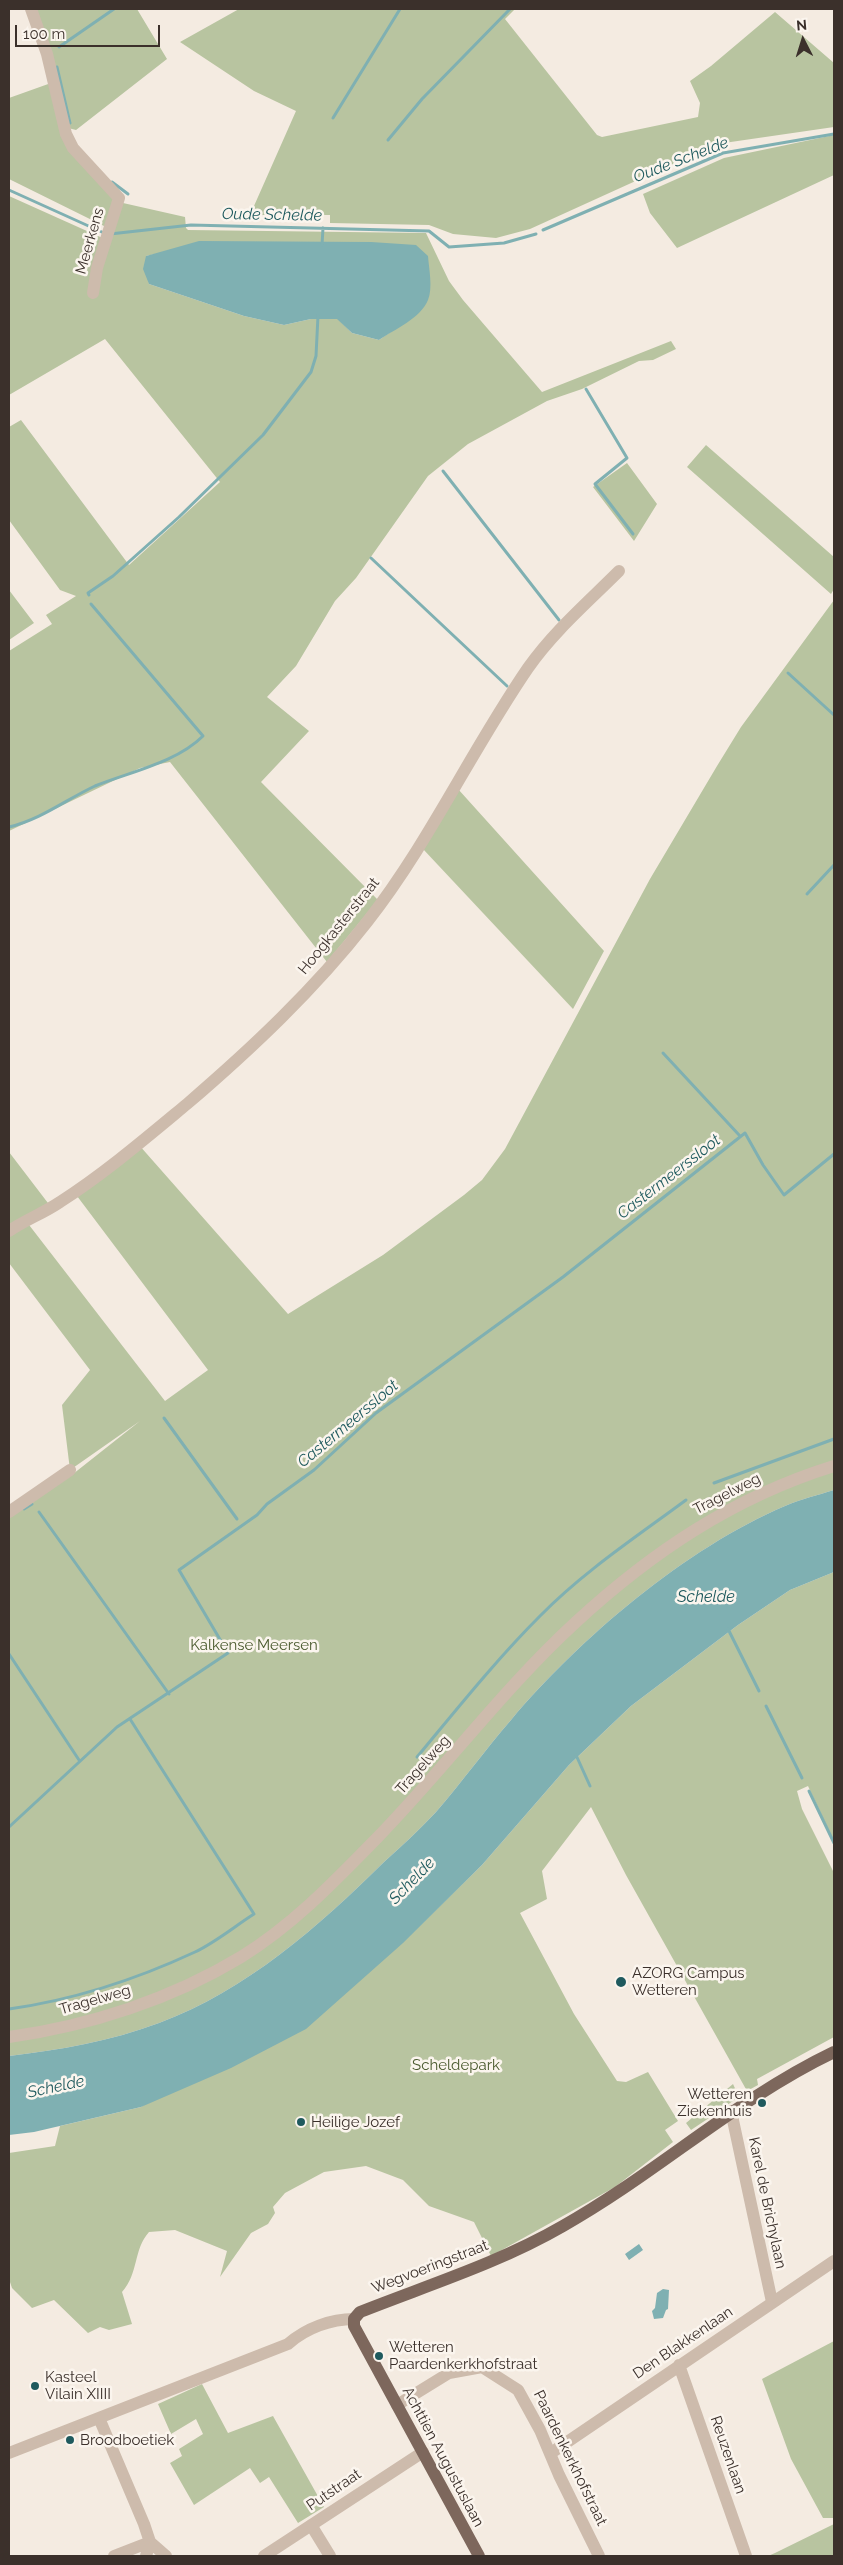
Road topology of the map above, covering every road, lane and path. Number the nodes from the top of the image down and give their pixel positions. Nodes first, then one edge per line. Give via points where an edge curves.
1 (31, 9) edge
2 (93, 293) dead end
3 (619, 571) dead end
4 (9, 1231) edge
5 (834, 1466) edge
6 (70, 1470) dead end
7 (9, 1512) edge
8 (9, 2037) edge
9 (834, 2054) edge
10 (731, 2111) junction
11 (834, 2260) edge
12 (772, 2302) junction
13 (354, 2319) junction
14 (679, 2365) junction
15 (397, 2405) junction
16 (99, 2418) junction
17 (422, 2452) junction
18 (9, 2453) edge
19 (551, 2453) junction
20 (311, 2524) junction
21 (150, 2542) junction
22 (114, 2556) edge
23 (146, 2556) edge
24 (166, 2556) edge
25 (264, 2556) edge
26 (330, 2556) edge
27 (477, 2556) edge
28 (599, 2556) edge
29 (746, 2556) edge

1 - 2 street, Meerkens via 47,54 66,134 73,148 119,198 97,268
3 - 4 street, Hoogkasterstraat via 529,666 416,853 367,922 328,969 219,1077 139,1145 59,1203
5 - 8 street, Tragelweg via 766,1492 717,1516 616,1586 548,1650 420,1793 324,1892 242,1956 148,2002 68,2026
6 - 7 street
9 - 10 main road, Wegvoeringstraat via 800,2069
10 - 12 street, Karel de Brichylaan
10 - 13 main road, Wegvoeringstraat via 564,2226 519,2250 360,2312
11 - 12 street, Den Blakkenlaan
12 - 14 street, Den Blakkenlaan
13 - 15 main road, Achttien Augustuslaan via 354,2326
13 - 16 street, Wegvoeringstraat via 343,2319 301,2333 288,2344
14 - 19 street, Den Blakkenlaan
14 - 29 street, Reuzenlaan
15 - 17 main road, Achttien Augustuslaan
15 - 19 street, Paardenkerkhofstraat via 449,2373 482,2367 518,2390
16 - 18 street, Wegvoeringstraat
16 - 21 street
17 - 20 street, Putstraat
17 - 27 main road, Achttien Augustuslaan
19 - 28 street, Paardenkerkhofstraat
20 - 25 street, Putstraat
20 - 26 street
21 - 22 street
21 - 23 street
21 - 24 street

